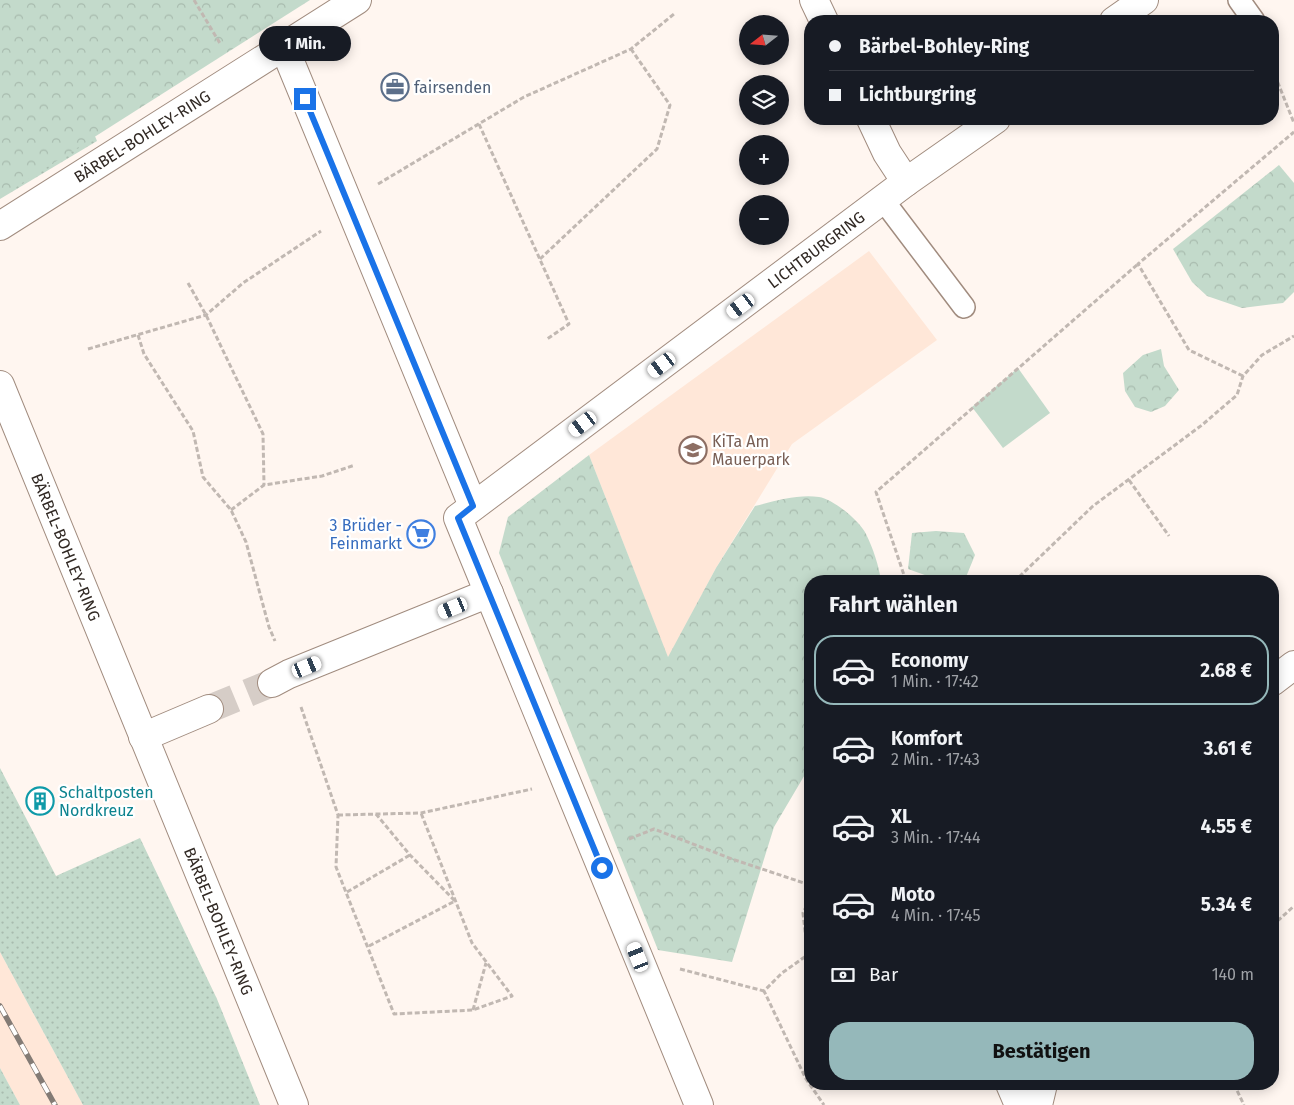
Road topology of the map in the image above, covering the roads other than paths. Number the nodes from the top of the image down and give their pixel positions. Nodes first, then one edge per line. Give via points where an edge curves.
1 (357, 0) edge
2 (814, 0) edge
3 (1144, 0) edge
4 (1239, 0) edge
5 (821, 15) edge
6 (1123, 15) edge
7 (1250, 15) edge
8 (284, 47) junction
9 (873, 125) edge
10 (987, 125) edge
11 (906, 182) junction
12 (883, 200) junction
13 (0, 226) edge
14 (964, 307) dead end
15 (0, 385) edge
16 (473, 506) junction
17 (489, 593) junction
18 (1294, 665) edge
19 (1279, 677) edge
20 (280, 679) tunnel mouth
21 (209, 709) tunnel mouth
22 (143, 737) junction
23 (1013, 1090) edge
24 (1042, 1090) edge
25 (294, 1105) edge
26 (700, 1105) edge
27 (1019, 1105) edge
28 (1038, 1105) edge

1 - 8 street
2 - 5 street
3 - 6 street
4 - 7 lane
8 - 13 street, BÄRBEL-BOHLEY-RING
8 - 16 street
9 - 11 street
10 - 11 street, LICHTBURGRING
11 - 12 street, LICHTBURGRING
12 - 14 lane
12 - 16 street, LICHTBURGRING
15 - 22 street, BÄRBEL-BOHLEY-RING
16 - 17 street via 458,518
17 - 20 street
17 - 26 street
18 - 19 street
21 - 22 street
22 - 25 street, BÄRBEL-BOHLEY-RING
23 - 27 street
24 - 28 street

